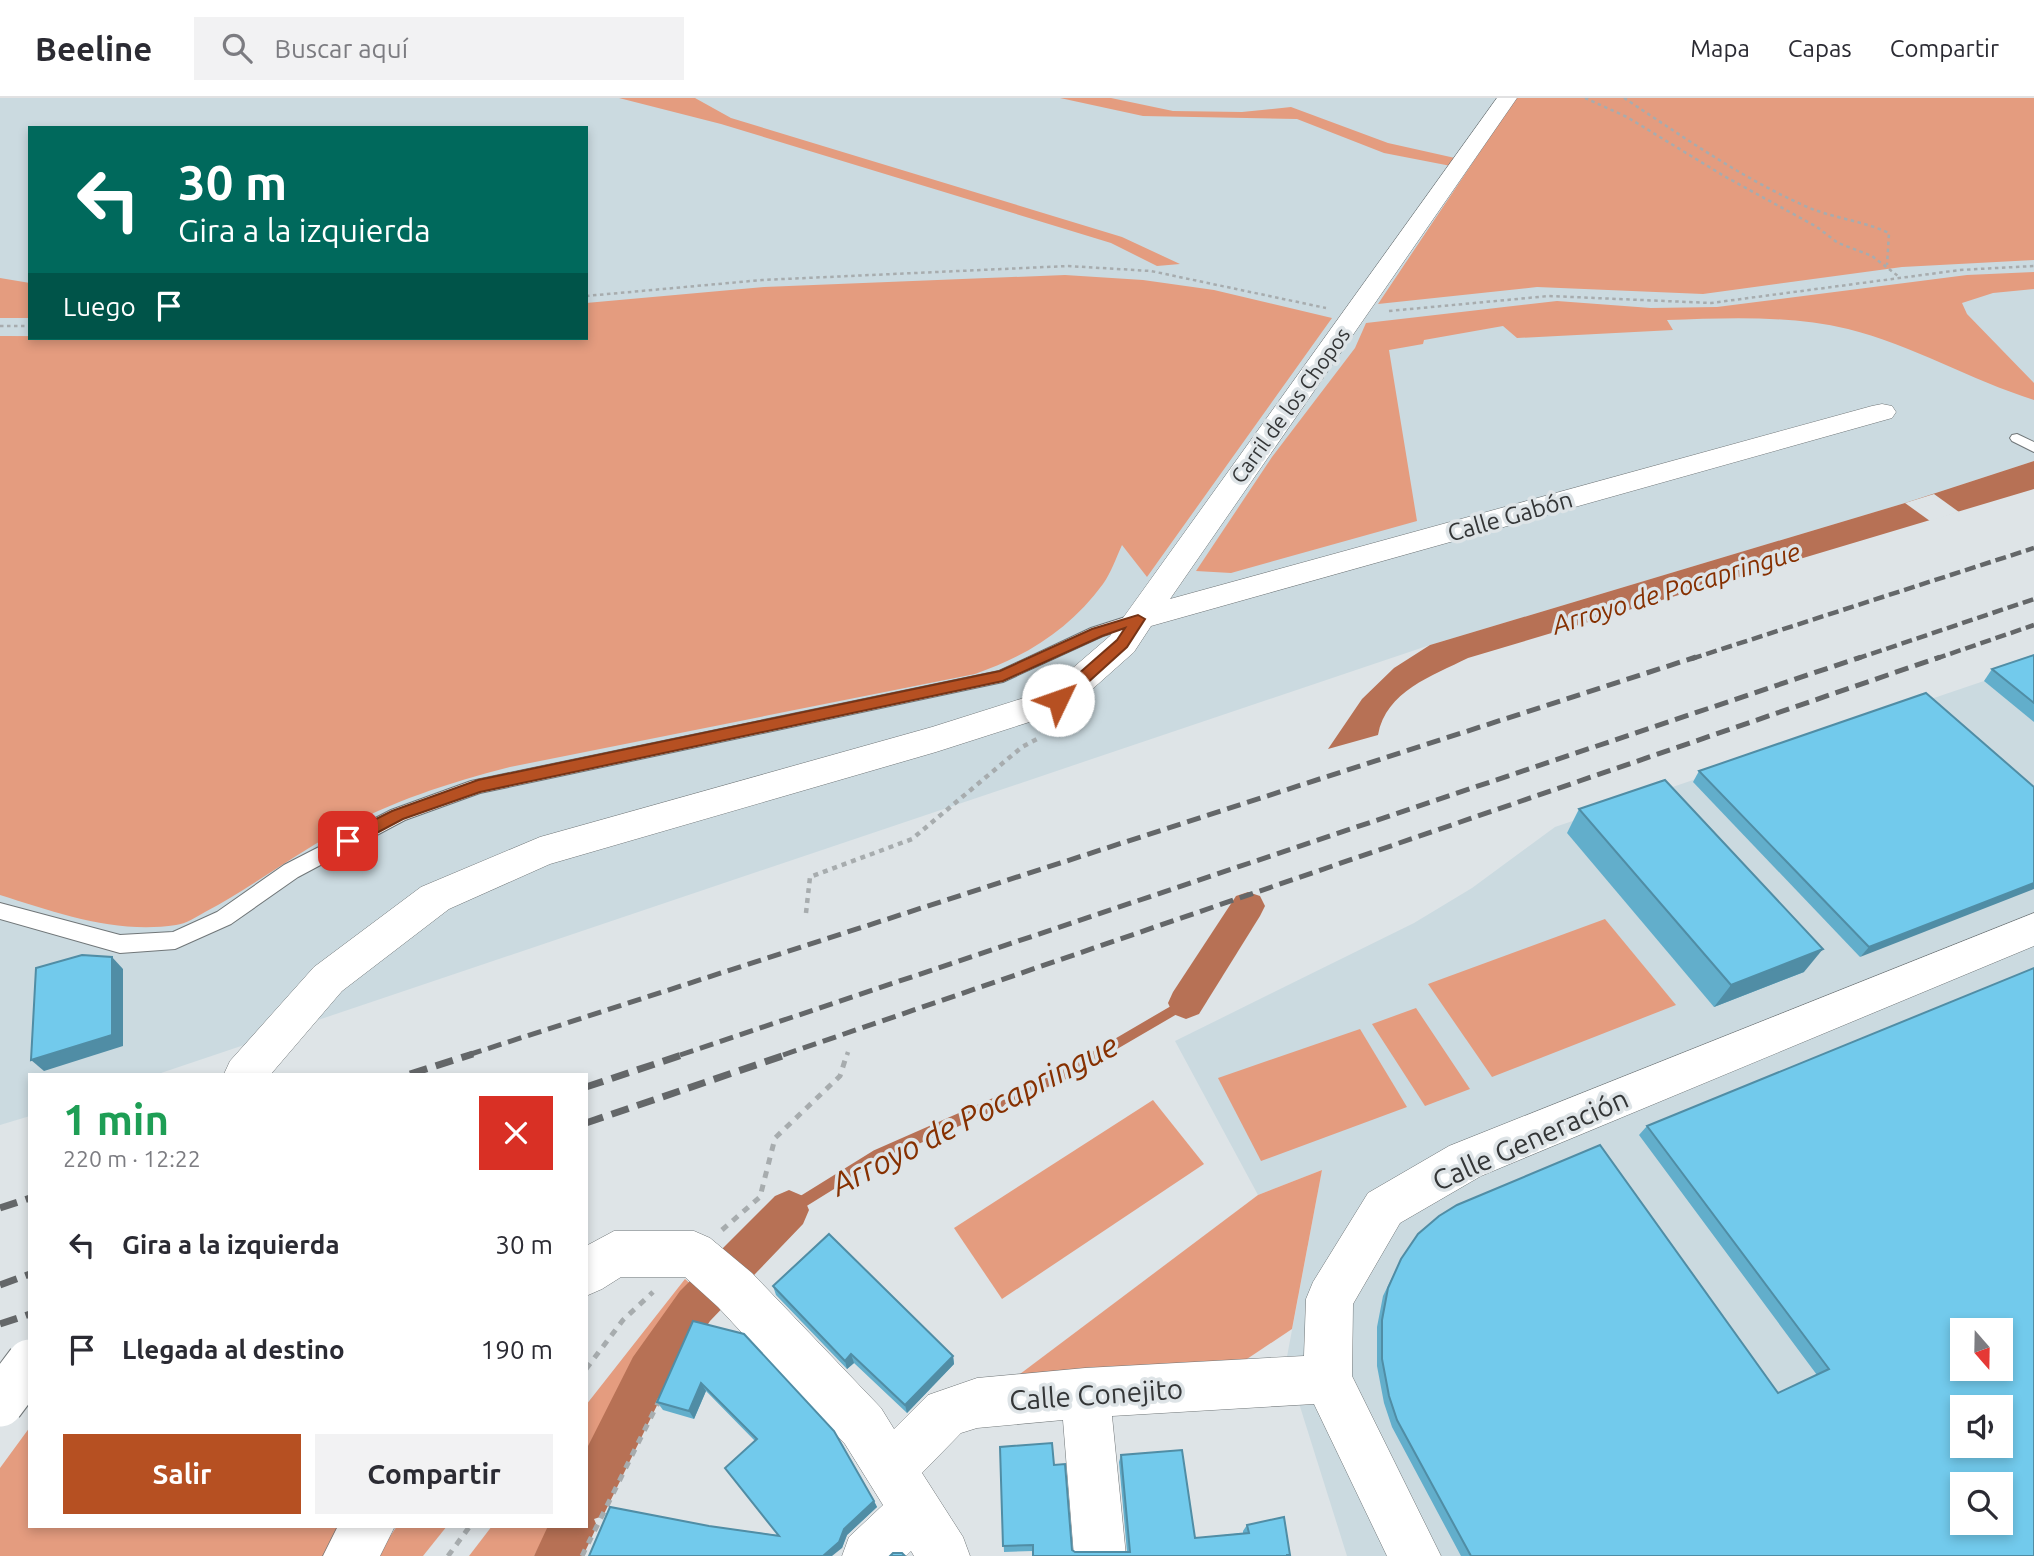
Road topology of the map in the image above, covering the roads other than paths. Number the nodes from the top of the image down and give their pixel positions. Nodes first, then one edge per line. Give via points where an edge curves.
1 (1507, 98) edge
2 (1882, 412) dead end
3 (2017, 438) dead end
4 (2034, 448) edge
5 (1138, 619) junction
6 (0, 911) edge
7 (2034, 929) edge
8 (248, 1071) edge
9 (588, 1272) edge
10 (28, 1366) edge
11 (1327, 1379) junction
12 (1085, 1393) junction
13 (0, 1403) edge
14 (902, 1490) junction
15 (368, 1528) edge
16 (349, 1556) edge
17 (868, 1556) edge
18 (944, 1556) edge
19 (1100, 1556) edge
20 (1415, 1556) edge

1 - 5 street, Carril de los Chopos
2 - 5 street, Calle Gabón
3 - 4 lane
5 - 6 lane via 1097,632 1003,676 478,786 398,815 291,871 224,918 175,940 120,944
5 - 8 street, Carril de los Chopos via 1122,644 1058,700 540,852 435,898 328,979
7 - 11 street, Calle Generación via 1465,1161 1384,1208 1330,1299
9 - 14 street via 614,1254 713,1272 863,1426
10 - 13 street, bridge
11 - 12 street, Calle Conejito
11 - 20 street, Calle Generación
12 - 14 street, Calle Conejito via 977,1403 946,1413
12 - 19 street
14 - 17 street, Calle Conejito
14 - 18 street
15 - 16 street

